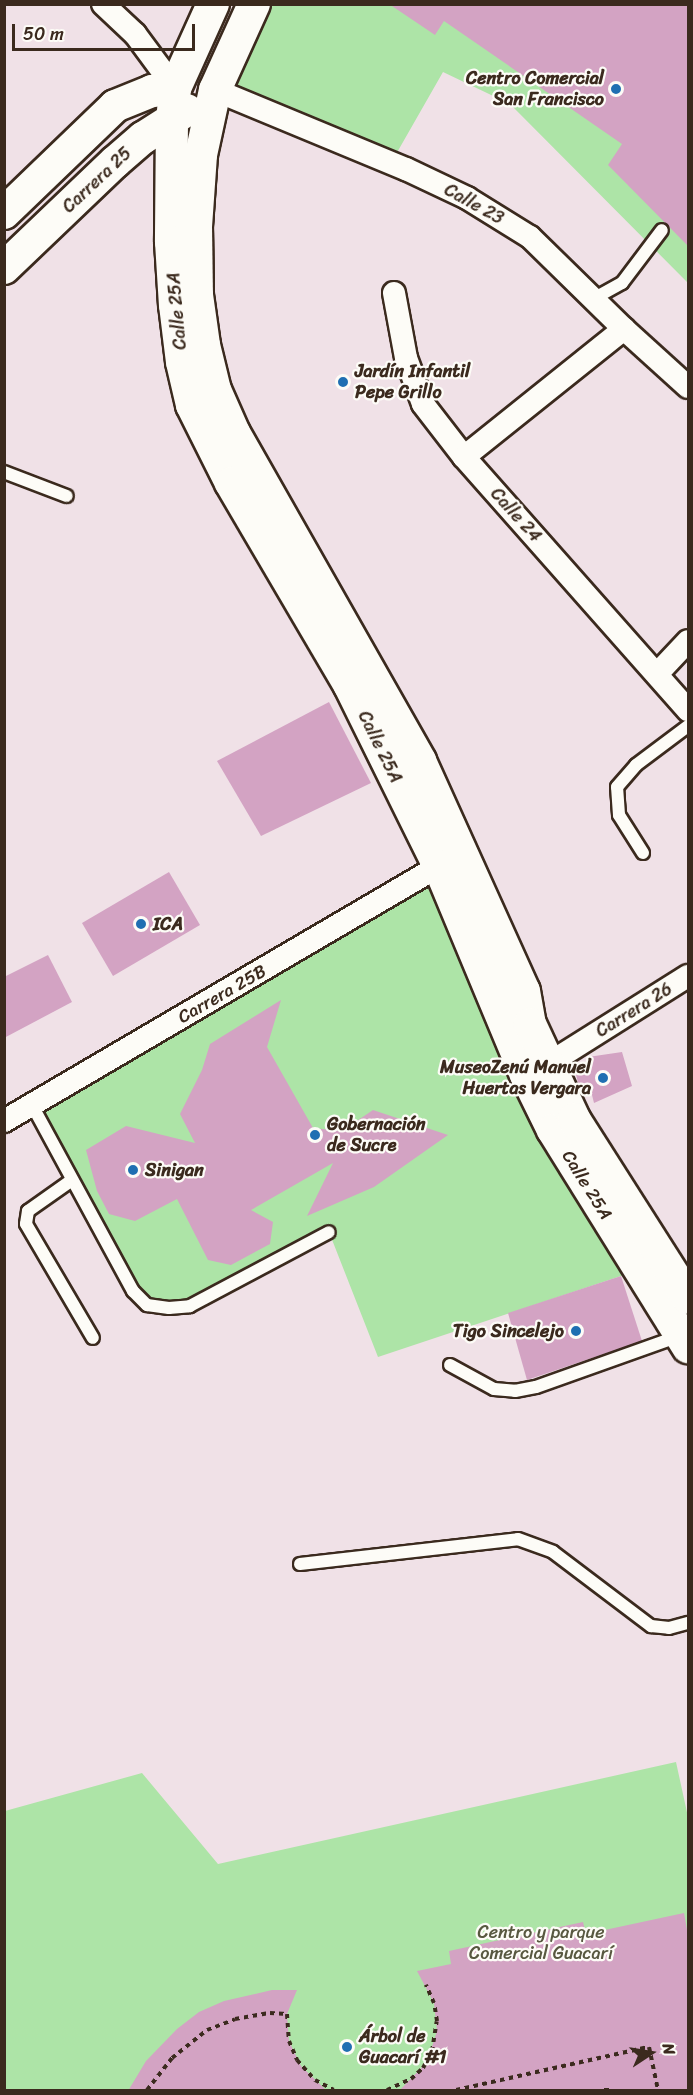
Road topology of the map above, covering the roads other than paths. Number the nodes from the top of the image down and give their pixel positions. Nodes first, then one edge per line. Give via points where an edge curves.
1 (103, 4) edge
2 (213, 4) edge
3 (254, 4) edge
4 (215, 90) junction
5 (177, 107) junction
6 (201, 155) junction
7 (4, 213) edge
8 (662, 230) dead end
9 (4, 268) edge
10 (394, 293) dead end
11 (593, 299) junction
12 (624, 329) junction
13 (688, 387) edge
14 (464, 457) junction
15 (4, 472) edge
16 (68, 496) dead end
17 (688, 640) edge
18 (657, 674) junction
19 (688, 710) edge
20 (688, 726) edge
21 (643, 853) dead end
22 (440, 866) junction
23 (688, 976) edge
24 (530, 1024) junction
25 (548, 1064) junction
26 (32, 1105) junction
27 (4, 1121) edge
28 (72, 1180) junction
29 (329, 1232) dead end
30 (688, 1298) edge
31 (93, 1338) dead end
32 (685, 1341) edge
33 (450, 1365) dead end
34 (300, 1564) dead end
35 (688, 1623) edge

1 - 5 street via 135,34
2 - 5 main road
3 - 4 main road
4 - 5 main road, Carrera 25
4 - 6 main road, Calle 25A
4 - 11 street, Calle 23 via 467,198 530,237
5 - 6 main road
5 - 7 main road via 152,91 115,106
5 - 9 main road, Carrera 25
5 - 22 main road, Calle 25A via 171,242 182,362 192,405 231,483 349,684
6 - 24 main road, Calle 25A via 197,295 215,390 234,433 420,761 524,991
8 - 11 lane via 622,283
10 - 14 street, Calle 24 via 406,358 423,404
11 - 12 street, Calle 23
12 - 13 street, Calle 23
12 - 14 street
14 - 18 street, Calle 24
15 - 16 lane
17 - 18 street
18 - 19 street, Calle 24
20 - 21 lane via 636,765 617,788 620,815
22 - 24 main road via 447,862 456,869 512,995
22 - 26 street, Carrera 25B
22 - 32 main road, Calle 25A via 526,1075 553,1130
23 - 25 street, Carrera 26
24 - 25 main road, Calle 25A
25 - 30 main road, Calle 25A via 574,1119
26 - 27 street, Carrera 25B
26 - 28 lane
28 - 29 lane via 133,1291 147,1305 190,1306
28 - 31 lane via 28,1211 26,1224
32 - 33 lane via 515,1391 494,1389
34 - 35 lane via 518,1539 553,1552 651,1626 669,1628

